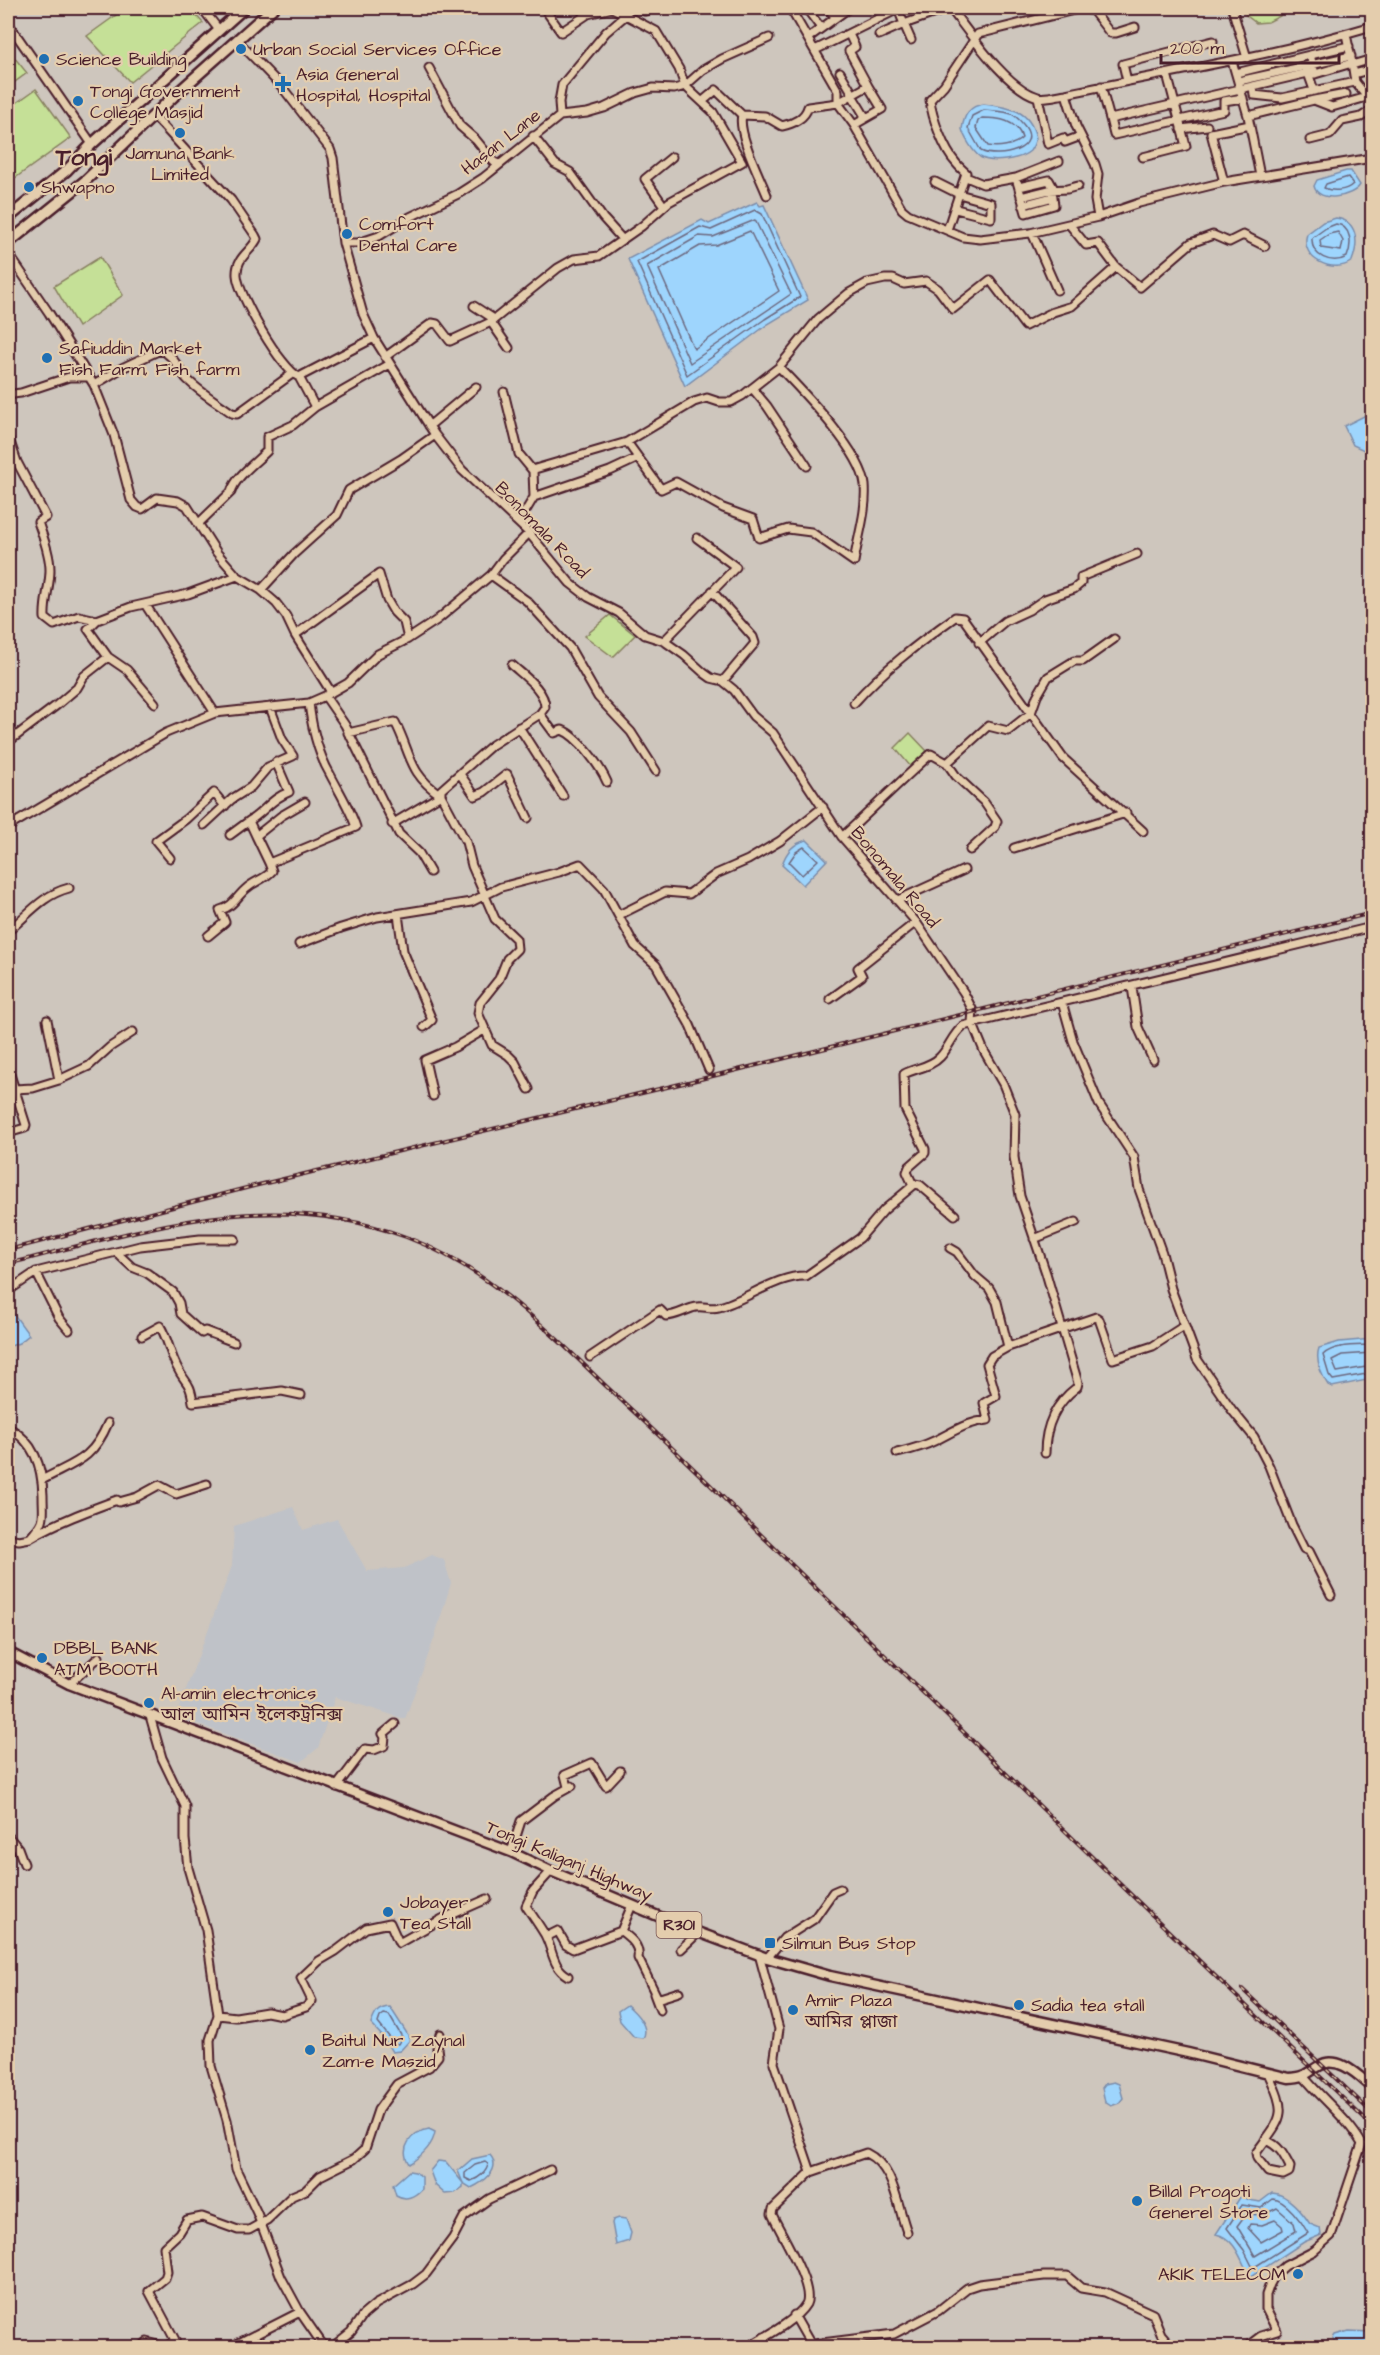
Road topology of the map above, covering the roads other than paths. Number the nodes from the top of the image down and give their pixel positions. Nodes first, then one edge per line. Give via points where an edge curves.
1 (202, 8) edge
2 (243, 8) edge
3 (273, 8) edge
4 (544, 8) edge
5 (613, 8) edge
6 (639, 8) edge
7 (657, 8) edge
8 (790, 8) edge
9 (806, 8) edge
10 (827, 8) edge
11 (849, 8) edge
12 (899, 8) edge
13 (945, 8) edge
14 (950, 8) edge
15 (1082, 8) edge
16 (1102, 8) edge
17 (1232, 8) edge
18 (1093, 11) junction
19 (627, 15) junction
20 (836, 17) junction
21 (8, 23) edge
22 (904, 24) junction
23 (1135, 27) dead end
24 (821, 28) junction
25 (1372, 28) edge
26 (219, 30) junction
27 (849, 34) junction
28 (1346, 34) junction
29 (879, 35) dead end
30 (769, 38) dead end
31 (808, 38) junction
32 (975, 39) junction
33 (237, 40) junction
34 (910, 40) dead end
35 (1213, 41) dead end
36 (1349, 46) junction
37 (815, 51) junction
38 (1310, 55) junction
39 (1247, 58) junction
40 (1372, 59) edge
41 (1233, 61) junction
42 (1352, 61) junction
43 (429, 68) dead end
44 (1372, 69) edge
45 (1310, 70) junction
46 (840, 72) dead end
47 (1167, 74) junction
48 (1354, 74) junction
49 (1127, 81) junction
50 (1239, 81) junction
51 (1355, 82) junction
52 (685, 86) junction
53 (868, 86) junction
54 (1101, 86) junction
55 (1253, 86) junction
56 (1314, 90) junction
57 (1066, 94) junction
58 (1346, 94) dead end
59 (853, 95) junction
60 (1038, 97) junction
61 (1244, 98) junction
62 (1314, 100) junction
63 (703, 101) junction
64 (838, 103) junction
65 (1174, 104) junction
66 (1372, 110) edge
67 (742, 115) junction
68 (154, 116) junction
69 (560, 116) junction
70 (1248, 116) junction
71 (866, 118) junction
72 (1110, 119) junction
73 (854, 125) junction
74 (1180, 125) junction
75 (1250, 125) junction
76 (1207, 126) dead end
77 (533, 136) junction
78 (1081, 136) junction
79 (1310, 140) dead end
80 (92, 144) junction
81 (672, 157) dead end
82 (1143, 157) dead end
83 (1372, 158) edge
84 (1059, 161) dead end
85 (499, 164) junction
86 (1039, 168) junction
87 (1260, 176) junction
88 (966, 177) junction
89 (1016, 178) junction
90 (1049, 180) junction
91 (935, 182) dead end
92 (1224, 182) junction
93 (1078, 186) dead end
94 (1019, 187) junction
95 (1053, 192) junction
96 (959, 194) junction
97 (767, 195) dead end
98 (1022, 201) junction
99 (664, 206) junction
100 (956, 209) junction
101 (1098, 217) junction
102 (8, 218) edge
103 (1069, 224) junction
104 (947, 230) junction
105 (1032, 233) junction
106 (622, 239) junction
107 (8, 243) edge
108 (342, 243) junction
109 (1265, 246) dead end
110 (8, 253) edge
111 (1116, 267) junction
112 (1057, 290) dead end
113 (474, 306) dead end
114 (492, 320) junction
115 (374, 338) junction
116 (509, 348) dead end
117 (385, 357) junction
118 (390, 364) junction
119 (779, 367) junction
120 (296, 375) junction
121 (88, 377) junction
122 (94, 385) junction
123 (476, 387) dead end
124 (752, 388) junction
125 (504, 392) dead end
126 (8, 398) edge
127 (315, 407) junction
128 (429, 426) junction
129 (435, 435) junction
130 (8, 436) edge
131 (627, 442) junction
132 (638, 458) junction
133 (807, 466) dead end
134 (533, 471) junction
135 (534, 497) junction
136 (519, 522) junction
137 (198, 525) junction
138 (529, 533) junction
139 (698, 538) dead end
140 (1137, 554) dead end
141 (491, 575) junction
142 (237, 576) junction
143 (261, 590) junction
144 (712, 591) junction
145 (146, 604) junction
146 (97, 620) junction
147 (295, 635) junction
148 (408, 639) junction
149 (1114, 639) dead end
150 (664, 641) junction
151 (979, 643) junction
152 (108, 657) junction
153 (512, 665) dead end
154 (723, 681) junction
155 (328, 694) junction
156 (155, 703) dead end
157 (309, 703) junction
158 (854, 703) dead end
159 (270, 706) junction
160 (215, 713) junction
161 (1031, 713) junction
162 (540, 714) junction
163 (519, 727) junction
164 (348, 733) junction
165 (8, 742) edge
166 (276, 762) junction
167 (947, 763) junction
168 (656, 771) dead end
169 (460, 774) junction
170 (607, 782) dead end
171 (441, 795) junction
172 (563, 796) dead end
173 (305, 802) dead end
174 (225, 806) junction
175 (823, 807) junction
176 (1126, 813) junction
177 (528, 818) dead end
178 (249, 821) junction
179 (392, 824) junction
180 (204, 825) dead end
181 (8, 827) edge
182 (1143, 831) dead end
183 (230, 836) dead end
184 (256, 836) junction
185 (842, 837) junction
186 (1014, 848) dead end
187 (970, 850) dead end
188 (170, 858) dead end
189 (269, 863) junction
190 (964, 870) dead end
191 (430, 872) dead end
192 (69, 888) dead end
193 (484, 894) junction
194 (898, 900) junction
195 (398, 914) junction
196 (619, 915) junction
197 (916, 922) junction
198 (1372, 927) edge
199 (8, 931) edge
200 (208, 936) dead end
201 (299, 944) dead end
202 (1132, 987) junction
203 (830, 999) dead end
204 (1062, 1002) junction
205 (47, 1020) dead end
206 (972, 1022) junction
207 (424, 1027) dead end
208 (484, 1030) junction
209 (133, 1032) dead end
210 (1153, 1060) dead end
211 (8, 1068) edge
212 (709, 1070) dead end
213 (59, 1080) junction
214 (14, 1089) junction
215 (530, 1089) dead end
216 (433, 1096) dead end
217 (8, 1133) edge
218 (913, 1185) junction
219 (955, 1215) dead end
220 (1076, 1222) dead end
221 (235, 1239) dead end
222 (1034, 1239) junction
223 (950, 1248) dead end
224 (116, 1252) junction
225 (36, 1272) junction
226 (8, 1291) edge
227 (1184, 1326) junction
228 (1061, 1328) junction
229 (69, 1330) dead end
230 (142, 1336) dead end
231 (234, 1342) dead end
232 (1008, 1347) junction
233 (590, 1357) dead end
234 (301, 1395) dead end
235 (108, 1423) dead end
236 (8, 1427) edge
237 (897, 1453) dead end
238 (1045, 1453) dead end
239 (42, 1480) junction
240 (207, 1484) dead end
241 (8, 1538) edge
242 (30, 1538) junction
243 (1331, 1595) dead end
244 (8, 1652) edge
245 (99, 1657) dead end
246 (69, 1684) junction
247 (150, 1716) junction
248 (395, 1724) dead end
249 (620, 1771) dead end
250 (336, 1787) junction
251 (8, 1836) edge
252 (511, 1852) junction
253 (24, 1864) dead end
254 (551, 1871) junction
255 (840, 1888) dead end
256 (487, 1899) dead end
257 (632, 1905) junction
258 (621, 1930) junction
259 (699, 1932) junction
260 (546, 1937) junction
261 (681, 1949) dead end
262 (763, 1956) junction
263 (568, 1976) dead end
264 (679, 1992) dead end
265 (654, 1994) junction
266 (660, 2010) dead end
267 (218, 2015) junction
268 (440, 2034) dead end
269 (1268, 2073) junction
270 (1304, 2077) junction
271 (1372, 2087) edge
272 (1265, 2140) junction
273 (550, 2170) dead end
274 (811, 2172) junction
275 (260, 2223) junction
276 (907, 2232) dead end
277 (300, 2312) junction
278 (794, 2315) junction
279 (764, 2337) junction
280 (141, 2348) edge
281 (230, 2348) edge
282 (325, 2348) edge
283 (331, 2348) edge
284 (746, 2348) edge
285 (769, 2348) edge
286 (1173, 2348) edge
287 (1245, 2348) edge

1 - 26 street
2 - 26 highway
3 - 33 highway
4 - 5 street via 561,32 588,14
5 - 19 street
6 - 7 street
8 - 31 street
9 - 24 street
10 - 20 street
11 - 20 street
12 - 22 street
12 - 27 street
13 - 22 street
14 - 32 street
15 - 18 street
15 - 32 street via 978,34
16 - 18 street
17 - 39 street
18 - 23 street via 1110,33
19 - 52 street via 657,31
19 - 69 street via 606,32 562,85
20 - 24 street
21 - 80 street
22 - 29 street
22 - 34 street
24 - 31 street
25 - 28 street
26 - 80 highway
27 - 37 street
27 - 53 street via 855,47 849,51
28 - 36 street
28 - 39 street
30 - 52 street via 702,70
31 - 37 street
32 - 60 street via 998,69
32 - 88 street via 930,100 947,150
33 - 68 highway
33 - 108 street, Bonomala Road via 282,87 330,149
35 - 49 street via 1123,64
36 - 38 street
36 - 42 street
37 - 64 street via 838,91
38 - 45 street
38 - 50 street
39 - 41 street
40 - 42 street
41 - 47 street
41 - 50 street
42 - 45 street
42 - 48 street
43 - 85 street via 460,126
44 - 48 street
45 - 50 street
45 - 55 street
45 - 56 street
46 - 59 street
47 - 49 street
47 - 65 street
48 - 51 street
49 - 54 street
50 - 55 street
50 - 61 street
50 - 65 street
51 - 56 street
51 - 62 street via 1366,98 1332,107
52 - 63 street
52 - 69 street, Hasan Lane via 653,88 604,108
53 - 59 street
53 - 71 street via 882,109
54 - 57 street
54 - 72 street
55 - 56 street via 1254,95 1282,98
57 - 60 street
57 - 78 street
58 - 62 street
59 - 64 street
59 - 71 street
60 - 78 street via 1048,144
61 - 70 street
61 - 74 street via 1224,102 1224,110
62 - 70 street
63 - 67 street via 716,90
63 - 99 street via 742,162
64 - 67 street via 808,107 807,114 782,126 765,116
64 - 73 street
65 - 72 street
65 - 74 street
66 - 79 street via 1342,121 1330,135
67 - 97 street via 745,140
68 - 107 highway via 58,205
68 - 120 street via 231,200 255,235 255,243 239,260 240,291 280,360
69 - 77 street, Hasan Lane
70 - 75 street
71 - 73 street
72 - 74 street via 1114,135
73 - 104 street via 902,210
74 - 76 street
74 - 82 street via 1189,146
75 - 87 street
75 - 92 street via 1211,133
77 - 85 street, Hasan Lane
77 - 106 street via 555,164 570,172
78 - 101 street via 1098,174
80 - 102 highway
81 - 99 street via 645,179
83 - 87 street
84 - 86 street
85 - 108 street, Hasan Lane via 458,194 379,236
86 - 89 street
86 - 90 street
87 - 92 street
88 - 89 street via 983,184
88 - 96 street
89 - 94 street
90 - 94 street
90 - 95 street
91 - 96 street
92 - 101 street
93 - 95 street
94 - 98 street
95 - 98 street
95 - 98 street via 1052,207 1026,213
96 - 100 street
96 - 100 street via 991,203 994,218
99 - 106 street
100 - 104 street
101 - 103 street
103 - 105 street
103 - 111 street via 1086,245 1098,243
104 - 105 street via 980,239
105 - 112 street
106 - 114 street via 599,256 574,259 558,268
108 - 115 street, Bonomala Road via 355,291
109 - 111 street via 1243,235 1230,242 1213,235 1185,247 1140,287
110 - 121 street
111 - 119 street via 1072,306 1025,326 990,280 953,309 938,289 926,281 904,284 893,279 867,283 849,292 818,319
113 - 114 street
114 - 116 street
114 - 117 street via 450,341 432,323
115 - 117 street, Bonomala Road
115 - 120 street
117 - 118 street, Bonomala Road
118 - 127 street
118 - 128 street, Bonomala Road
119 - 124 street
119 - 132 street via 850,450 865,483 865,513 854,562 811,531 788,529 759,538 753,519 723,508 676,482 662,489
120 - 122 street via 237,414 202,393 160,350
120 - 127 street
121 - 122 street
121 - 126 street via 69,377
122 - 137 street via 114,435 131,500 142,509 157,498 178,501 187,506
123 - 128 street
124 - 131 street via 731,402 707,398 694,402
124 - 133 street
125 - 134 street via 519,454
127 - 137 street via 293,425 267,437 267,451
128 - 129 street, Bonomala Road
129 - 136 street, Bonomala Road via 462,470
129 - 143 street via 349,490 337,515
130 - 146 street via 46,517 38,522 50,570 45,618 54,625 79,616
131 - 132 street
131 - 134 street
132 - 135 street
134 - 135 street
135 - 136 street
136 - 138 street, Bonomala Road
137 - 142 street
138 - 141 street
138 - 150 street, Bonomala Road via 570,583 619,612 645,635
139 - 144 street via 736,567
140 - 151 street via 1081,577 1081,583 1074,589 1044,599 1005,621
141 - 148 street
141 - 168 street via 527,601 570,648 598,697 631,732
142 - 143 street
142 - 145 street
143 - 147 street via 286,616
144 - 150 street
144 - 154 street via 755,643
145 - 146 street
145 - 160 street
146 - 152 street via 88,629
147 - 148 street via 379,574 387,600 404,622
147 - 155 street
148 - 155 street via 378,654 348,683
149 - 161 street via 1083,661 1048,677
150 - 154 street, Bonomala Road via 711,678
151 - 158 street via 963,618 956,617 896,662
151 - 161 street
152 - 156 street via 127,670
152 - 165 street via 84,676 77,688
153 - 162 street via 545,700 546,707
154 - 175 street, Bonomala Road via 773,733
155 - 157 street
155 - 164 street
157 - 159 street
157 - 189 street via 312,728 324,760 356,827
159 - 160 street
159 - 166 street via 282,738 293,753
160 - 181 street via 166,733
161 - 167 street via 1008,731 988,726
161 - 176 street via 1063,758
162 - 163 street
162 - 170 street via 554,733 562,730 575,739
163 - 169 street
163 - 172 street
164 - 171 street via 395,722 407,756 424,783
164 - 179 street via 368,767
166 - 174 street
166 - 178 street via 289,792 278,796
167 - 185 street via 931,754
167 - 187 street via 997,821
169 - 171 street via 441,790
169 - 177 street via 475,796 507,774
171 - 179 street
171 - 193 street via 466,842
173 - 184 street
174 - 180 street
174 - 188 street via 214,793 156,841
175 - 185 street, Bonomala Road
175 - 196 street via 780,841 716,874 689,894 665,892
176 - 182 street
176 - 186 street
178 - 183 street
178 - 184 street
179 - 191 street via 419,853
184 - 189 street
185 - 194 street, Bonomala Road
189 - 200 street via 272,871 268,876 220,910 225,922
190 - 194 street
192 - 199 street via 49,895
193 - 195 street via 456,906
193 - 196 street via 580,864 604,889
193 - 208 street via 495,919 518,944 480,1003 478,1013
194 - 197 street, Bonomala Road
195 - 201 street via 363,921
195 - 207 street via 403,951 432,1020
196 - 212 street via 635,946 656,965 680,1005
197 - 203 street via 858,968 862,976
197 - 206 street, Bonomala Road via 964,993 973,1011
198 - 202 street
202 - 204 street
202 - 210 street via 1138,1027
204 - 206 street
204 - 227 street via 1099,1104 1134,1157 1139,1189
205 - 213 street
206 - 218 street via 955,1033 936,1061 904,1074 905,1109 926,1149 909,1167
206 - 222 street, Bonomala Road via 1016,1114 1014,1157 1020,1197
208 - 215 street via 492,1046 515,1062
208 - 216 street via 425,1060
209 - 213 street via 89,1066
211 - 214 street
213 - 214 street
214 - 217 street via 26,1125
218 - 219 street via 920,1185
218 - 233 street via 860,1238 806,1276 782,1281 717,1308 695,1306 671,1316 660,1310
220 - 222 street
221 - 224 street via 166,1242
222 - 228 street, Bonomala Road
223 - 232 street via 989,1288 997,1302
224 - 225 street
224 - 231 street via 132,1267 173,1292 181,1314 202,1334 205,1331
225 - 226 street
225 - 229 street
227 - 228 street via 1153,1346 1113,1359 1098,1318
227 - 243 street via 1197,1359 1254,1437 1292,1525
228 - 232 street
228 - 238 street, Bonomala Road via 1077,1387 1056,1410 1047,1430
230 - 234 street via 160,1326 177,1368 191,1387 194,1402 282,1390
232 - 237 street via 992,1356 987,1364 996,1396 984,1403 988,1420 974,1421
235 - 239 street via 92,1452
236 - 239 street via 33,1449
239 - 242 street via 45,1511 39,1528
240 - 242 street via 176,1494 159,1485
241 - 242 street
244 - 246 main road, Tongi Kaliganj Highway / R301
245 - 246 street
246 - 247 main road, Tongi Kaliganj Highway / R301
247 - 250 main road, Tongi Kaliganj Highway / R301
247 - 267 street via 162,1758 185,1806 188,1868 206,1930
248 - 250 street via 383,1734 384,1746 365,1749
249 - 252 street via 606,1786 592,1763 565,1775 570,1787 521,1821
250 - 252 main road, Tongi Kaliganj Highway / R301
251 - 253 street
252 - 254 main road, Tongi Kaliganj Highway / R301
254 - 257 main road, Tongi Kaliganj Highway / R301
254 - 260 street via 533,1891 526,1906
255 - 262 street via 832,1892 814,1919
256 - 267 street via 399,1943 390,1923 366,1928 302,1978 312,2001 306,2007 282,2014
257 - 258 street
257 - 259 main road, Tongi Kaliganj Highway / R301
258 - 260 street via 573,1949 566,1945 558,1930
258 - 265 street via 636,1945
259 - 261 street
259 - 262 main road, Tongi Kaliganj Highway / R301
260 - 263 street via 560,1971
262 - 269 main road, Tongi Kaliganj Highway / R301 via 830,1976
262 - 274 street via 779,2029 774,2063
264 - 265 street via 660,1998
265 - 266 street
267 - 275 street via 210,2040 211,2066 236,2169
268 - 275 street via 438,2056 429,2067 397,2084 378,2110 365,2149 320,2176
269 - 270 main road, Tongi Kaliganj Highway / R301
269 - 272 street via 1282,2107
270 - 271 main road via 1321,2065 1334,2063 1347,2067
270 - 287 street via 1337,2110 1362,2144 1331,2236 1314,2251 1285,2266 1270,2284 1266,2309 1277,2331 1261,2336
272 - 272 street via 1256,2153 1259,2162 1269,2172 1288,2172 1290,2167 1282,2151
273 - 283 street via 489,2199 464,2217 426,2274 376,2304
274 - 276 street via 866,2153 874,2157 897,2195
274 - 278 street via 772,2214 804,2280 808,2297
275 - 277 street
275 - 280 street via 249,2230 238,2230 202,2217 187,2220 164,2247 165,2278 148,2291 175,2340 166,2347 147,2342
277 - 281 street
277 - 282 street
278 - 279 street
278 - 286 street via 813,2344 894,2334 979,2284 1067,2276 1081,2288 1105,2292 1153,2314 1161,2334
279 - 284 street
279 - 285 street

